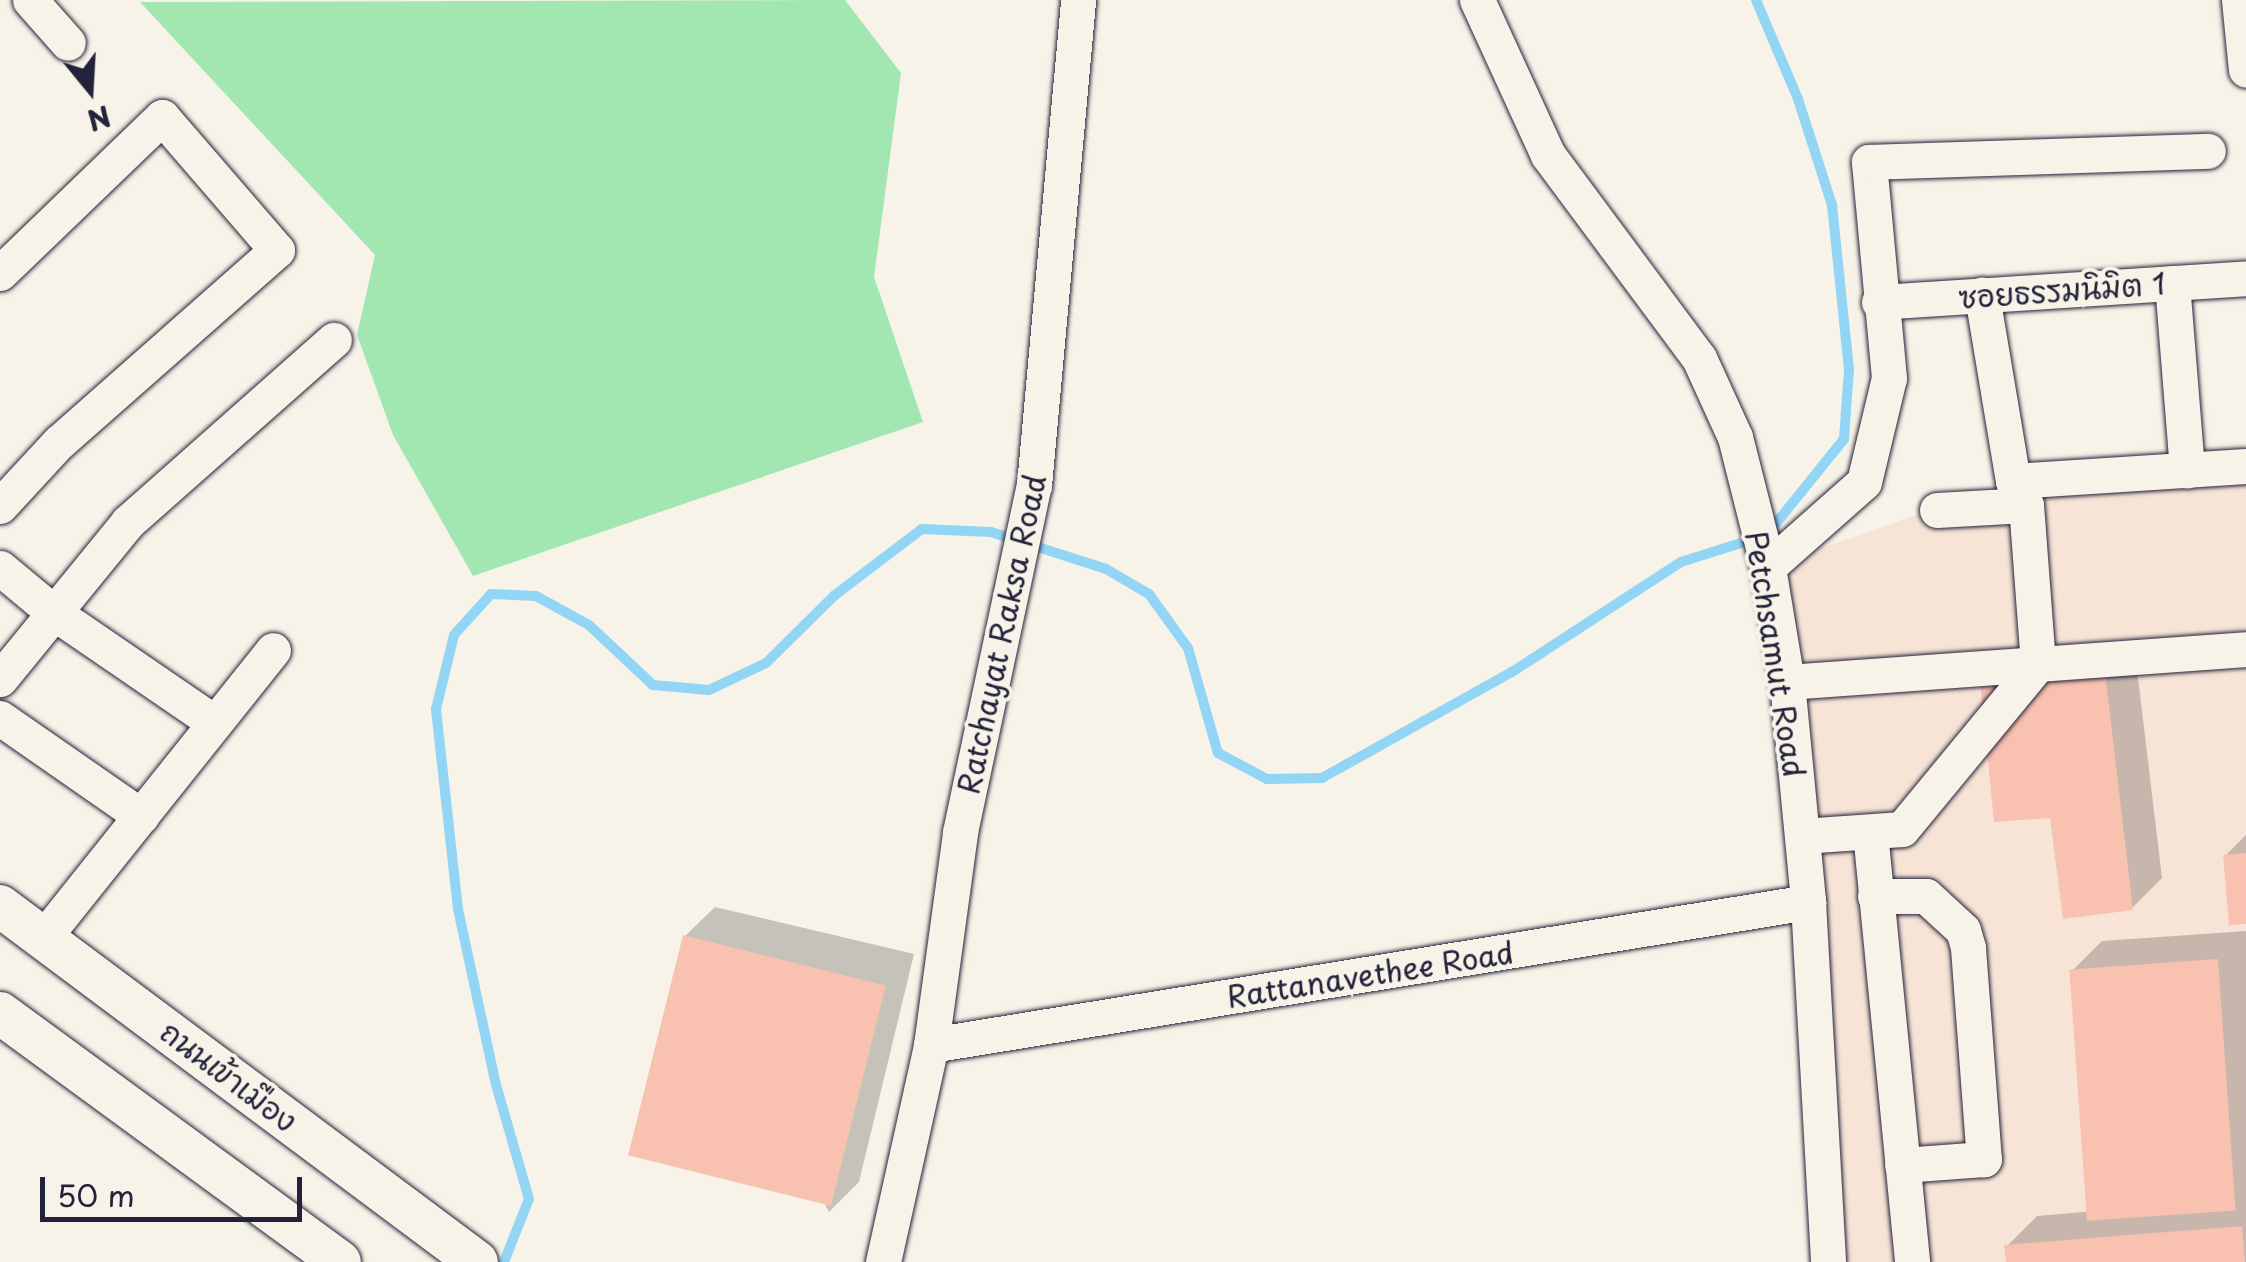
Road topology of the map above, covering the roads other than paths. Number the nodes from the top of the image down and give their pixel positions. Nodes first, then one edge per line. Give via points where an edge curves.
1 (30, 0) edge
2 (1078, 0) edge
3 (1477, 0) edge
4 (2239, 5) edge
5 (68, 43) dead end
6 (2246, 70) edge
7 (2208, 151) dead end
8 (0, 274) edge
9 (2246, 278) edge
10 (2172, 282) junction
11 (1982, 295) junction
12 (1879, 302) junction
13 (334, 340) dead end
14 (2246, 466) edge
15 (2187, 470) junction
16 (2019, 493) junction
17 (0, 506) edge
18 (1937, 510) dead end
19 (1768, 566) junction
20 (0, 568) edge
21 (53, 612) junction
22 (2246, 649) edge
23 (273, 650) dead end
24 (2038, 664) junction
25 (0, 679) edge
26 (1787, 682) junction
27 (0, 718) edge
28 (214, 723) junction
29 (141, 816) junction
30 (1870, 832) junction
31 (1802, 836) junction
32 (1876, 896) junction
33 (1808, 902) junction
34 (0, 906) edge
35 (44, 937) junction
36 (0, 1013) edge
37 (931, 1045) junction
38 (1902, 1165) junction
39 (467, 1254) edge
40 (340, 1262) edge
41 (883, 1262) edge
42 (1828, 1262) edge
43 (1912, 1262) edge

1 - 5 street
2 - 37 street, Ratchayat Raksa Road via 1034,485 960,832
3 - 19 street, Petchsamut Road via 1548,155 1699,358 1735,437
4 - 6 street
7 - 12 street via 1869,162
8 - 17 street via 162,118 276,250 59,442
9 - 10 street, ซอยธรรมนิมิต 1
10 - 11 street, ซอยธรรมนิมิต 1
10 - 15 street
11 - 12 street, ซอยธรรมนิมิต 1
11 - 16 street
12 - 19 street via 1889,378 1864,482
13 - 21 street via 128,522
14 - 15 street
15 - 16 street
16 - 18 street
16 - 24 street
19 - 26 street, Petchsamut Road
20 - 21 street
21 - 25 street
21 - 28 street
22 - 24 street
23 - 28 street
24 - 26 street
24 - 30 street via 1902,829
26 - 31 street, Petchsamut Road
27 - 29 street
28 - 29 street
29 - 35 street
30 - 31 street
30 - 32 street
31 - 33 street, Petchsamut Road
32 - 38 street
32 - 38 street via 1926,896 1963,930 1968,948 1984,1159
33 - 37 street, Rattanavethee Road
33 - 42 street, Petchsamut Road
34 - 35 main road, ถนนเข้าเมือง
35 - 39 main road, ถนนเข้าเมือง
36 - 40 main road
37 - 41 street, Ratchayat Raksa Road
38 - 43 street

